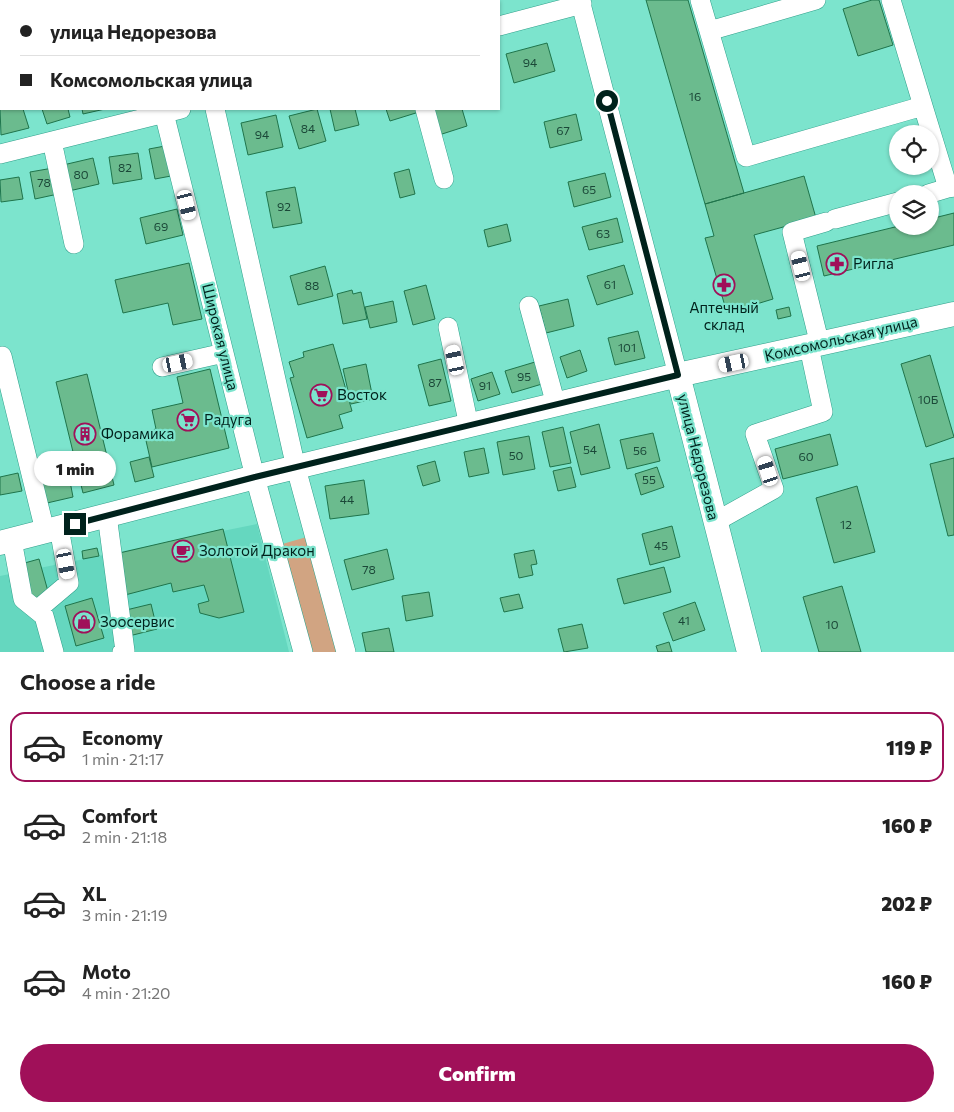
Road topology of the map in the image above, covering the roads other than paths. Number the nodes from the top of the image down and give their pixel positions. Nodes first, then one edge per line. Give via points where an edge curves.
1 (700, 0) edge
2 (816, 0) edge
3 (892, 0) edge
4 (581, 2) edge
5 (500, 26) edge
6 (709, 31) junction
7 (924, 106) junction
8 (169, 110) edge
9 (215, 110) edge
10 (425, 110) edge
11 (52, 141) junction
12 (0, 154) edge
13 (444, 179) dead end
14 (951, 188) edge
15 (889, 204) edge
16 (74, 244) dead end
17 (529, 306) dead end
18 (954, 314) edge
19 (448, 327) dead end
20 (815, 346) junction
21 (224, 353) junction
22 (2, 356) dead end
23 (162, 367) dead end
24 (678, 375) junction
25 (556, 405) junction
26 (469, 426) junction
27 (296, 468) junction
28 (255, 477) junction
29 (107, 515) junction
30 (715, 522) junction
31 (52, 529) junction
32 (6, 542) edge
33 (37, 610) junction
34 (54, 652) edge
35 (122, 652) edge
36 (304, 652) edge
37 (346, 652) edge
38 (749, 652) edge

1 - 6 street
2 - 6 street
3 - 7 street
4 - 5 street
4 - 24 street, улица Недорезова
6 - 7 street via 746,157
7 - 14 street
8 - 11 street
8 - 21 street, Широкая улица
9 - 27 street
10 - 13 street
11 - 12 street
11 - 16 street
15 - 20 street via 792,232
17 - 25 street
18 - 20 main road, Комсомольская улица
19 - 26 street
20 - 24 main road, Комсомольская улица
20 - 30 street via 823,412 755,434 774,489
21 - 23 street
21 - 28 street, Широкая улица
22 - 31 street
24 - 25 main road, Комсомольская улица
24 - 30 main road, улица Недорезова
25 - 26 main road, Комсомольская улица
26 - 27 main road, Комсомольская улица
27 - 28 main road, Комсомольская улица
27 - 37 street
28 - 29 main road, Комсомольская улица
28 - 36 street, Широкая улица
29 - 31 main road, Комсомольская улица
29 - 35 street via 125,651
30 - 38 main road, улица Недорезова
31 - 32 main road, Комсомольская улица
31 - 33 street via 69,583
32 - 33 street via 24,599
33 - 34 street via 44,616

